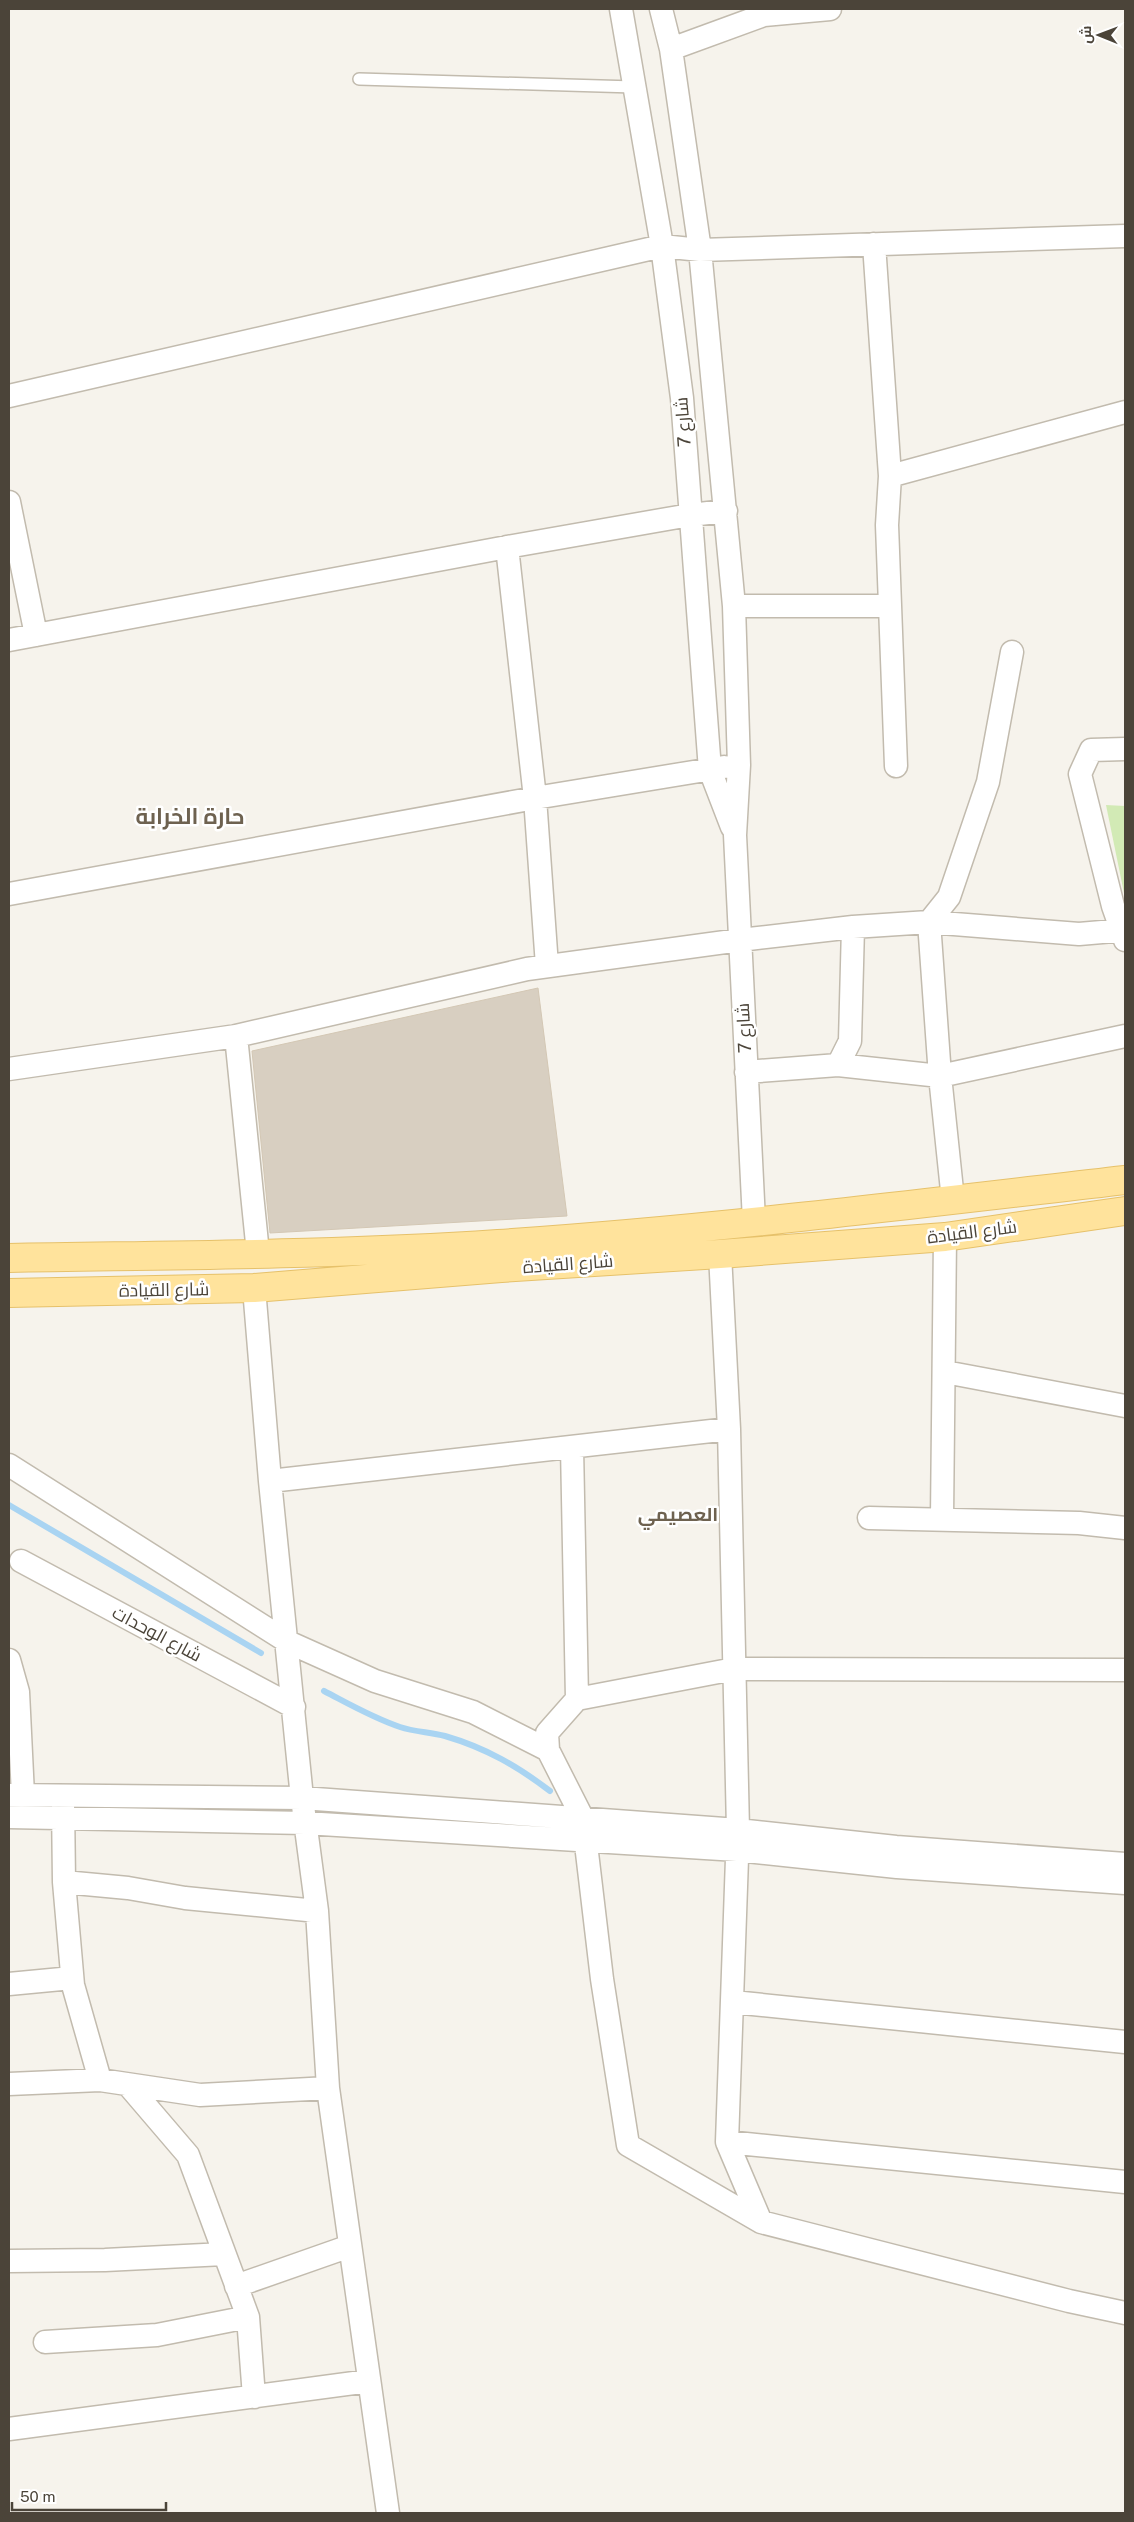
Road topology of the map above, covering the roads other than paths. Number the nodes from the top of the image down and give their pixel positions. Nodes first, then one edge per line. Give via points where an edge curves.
1 (621, 9) edge
2 (661, 9) edge
3 (830, 9) edge
4 (671, 49) junction
5 (359, 79) dead end
6 (634, 87) junction
7 (1125, 236) edge
8 (874, 244) junction
9 (662, 246) junction
10 (700, 250) junction
11 (9, 396) edge
12 (1125, 412) edge
13 (890, 476) junction
14 (9, 502) edge
15 (726, 511) junction
16 (690, 515) junction
17 (507, 548) junction
18 (734, 606) junction
19 (890, 606) junction
20 (36, 635) junction
21 (9, 640) edge
22 (1012, 652) dead end
23 (1125, 748) edge
24 (739, 765) junction
25 (896, 766) dead end
26 (710, 770) junction
27 (535, 798) junction
28 (735, 835) junction
29 (9, 894) edge
30 (929, 922) junction
31 (853, 927) junction
32 (1124, 934) edge
33 (740, 940) junction
34 (547, 966) junction
35 (236, 1036) junction
36 (1125, 1036) edge
37 (838, 1065) junction
38 (9, 1069) edge
39 (746, 1072) junction
40 (940, 1076) junction
41 (1125, 1180) edge
42 (953, 1200) junction
43 (1125, 1211) edge
44 (754, 1222) junction
45 (945, 1237) junction
46 (258, 1253) junction
47 (720, 1254) junction
48 (9, 1258) edge
49 (254, 1288) junction
50 (9, 1293) edge
51 (945, 1372) junction
52 (1125, 1406) edge
53 (729, 1429) junction
54 (572, 1447) junction
55 (9, 1465) edge
56 (270, 1481) junction
57 (870, 1518) dead end
58 (942, 1518) junction
59 (1125, 1528) edge
60 (21, 1561) dead end
61 (288, 1642) junction
62 (9, 1660) edge
63 (734, 1669) junction
64 (1125, 1670) edge
65 (577, 1699) junction
66 (294, 1707) junction
67 (548, 1750) junction
68 (16, 1795) edge
69 (63, 1795) junction
70 (302, 1798) junction
71 (9, 1818) edge
72 (64, 1818) junction
73 (583, 1819) junction
74 (305, 1823) junction
75 (737, 1840) junction
76 (585, 1842) junction
77 (1125, 1864) edge
78 (64, 1882) junction
79 (1125, 1883) edge
80 (317, 1911) junction
81 (72, 1978) junction
82 (9, 1984) edge
83 (733, 2002) junction
84 (1125, 2042) edge
85 (100, 2080) junction
86 (9, 2084) edge
87 (129, 2086) junction
88 (328, 2088) junction
89 (727, 2142) junction
90 (1125, 2182) edge
91 (761, 2222) junction
92 (350, 2246) junction
93 (224, 2254) junction
94 (9, 2261) edge
95 (236, 2286) junction
96 (1125, 2313) edge
97 (248, 2317) junction
98 (45, 2342) dead end
99 (370, 2381) junction
100 (254, 2397) junction
101 (9, 2429) edge
102 (388, 2513) edge

1 - 6 street, شارع 7
2 - 4 street, شارع 7
3 - 4 street via 764,16
4 - 10 street, شارع 7
5 - 6 lane
6 - 9 street, شارع 7
7 - 8 street
8 - 10 street
8 - 13 street
9 - 10 street
9 - 11 street
9 - 16 street, شارع 7 via 682,398
10 - 15 street, شارع 7
12 - 13 street
13 - 19 street via 887,525
14 - 20 street
15 - 16 street
15 - 18 street, شارع 7
16 - 17 street
16 - 26 street, شارع 7
17 - 20 street
17 - 27 street
18 - 19 street
18 - 24 street, شارع 7
19 - 25 street
20 - 21 street
22 - 30 street via 988,782 949,897
23 - 32 street via 1090,750 1080,774 1113,906
24 - 26 street
24 - 28 street, شارع 7
26 - 27 street
26 - 28 street, شارع 7
27 - 29 street
27 - 34 street
28 - 33 street, شارع 7
30 - 31 street
30 - 32 street via 1080,934
30 - 40 street
31 - 33 street
31 - 37 street via 850,1041
33 - 34 street
33 - 39 street, شارع 7
34 - 35 street
35 - 38 street
35 - 46 street
36 - 40 street
37 - 39 street
37 - 40 street
39 - 44 street, شارع 7
40 - 42 street
41 - 42 main road, شارع القيادة
42 - 44 main road, شارع القيادة
43 - 45 main road, شارع القيادة
44 - 46 main road, شارع القيادة via 497,1244
45 - 47 main road, شارع القيادة
45 - 51 street
46 - 48 main road, شارع القيادة
47 - 49 main road, شارع القيادة
47 - 53 street
49 - 50 main road, شارع القيادة
49 - 56 street
51 - 52 street
51 - 58 street
53 - 54 street
53 - 63 street
54 - 56 street
54 - 65 street
55 - 61 street
56 - 61 street
57 - 58 street
58 - 59 street
60 - 66 street, شارع الوحدات
61 - 66 street
61 - 67 street via 375,1681 473,1712
62 - 68 street via 18,1692
63 - 64 street
63 - 65 street
63 - 75 street
65 - 67 street via 547,1733
66 - 70 street
67 - 73 street
68 - 69 street
69 - 70 street
69 - 72 street
70 - 73 street
70 - 74 street
71 - 72 street
72 - 74 street
72 - 78 street
73 - 75 street
73 - 76 street
74 - 76 street
74 - 80 street
75 - 76 street
75 - 77 street via 896,1846
75 - 79 street via 897,1867
75 - 83 street
76 - 91 street via 628,2144
78 - 80 street
78 - 81 street
80 - 88 street
81 - 82 street
81 - 85 street
83 - 84 street
83 - 89 street
85 - 86 street
85 - 87 street
87 - 88 street via 200,2095
87 - 93 street via 188,2155
88 - 92 street
89 - 90 street
89 - 91 street
91 - 96 street
92 - 95 street
92 - 99 street
93 - 94 street
93 - 95 street
95 - 97 street
97 - 98 street via 158,2335
97 - 100 street
99 - 100 street
99 - 102 street
100 - 101 street

